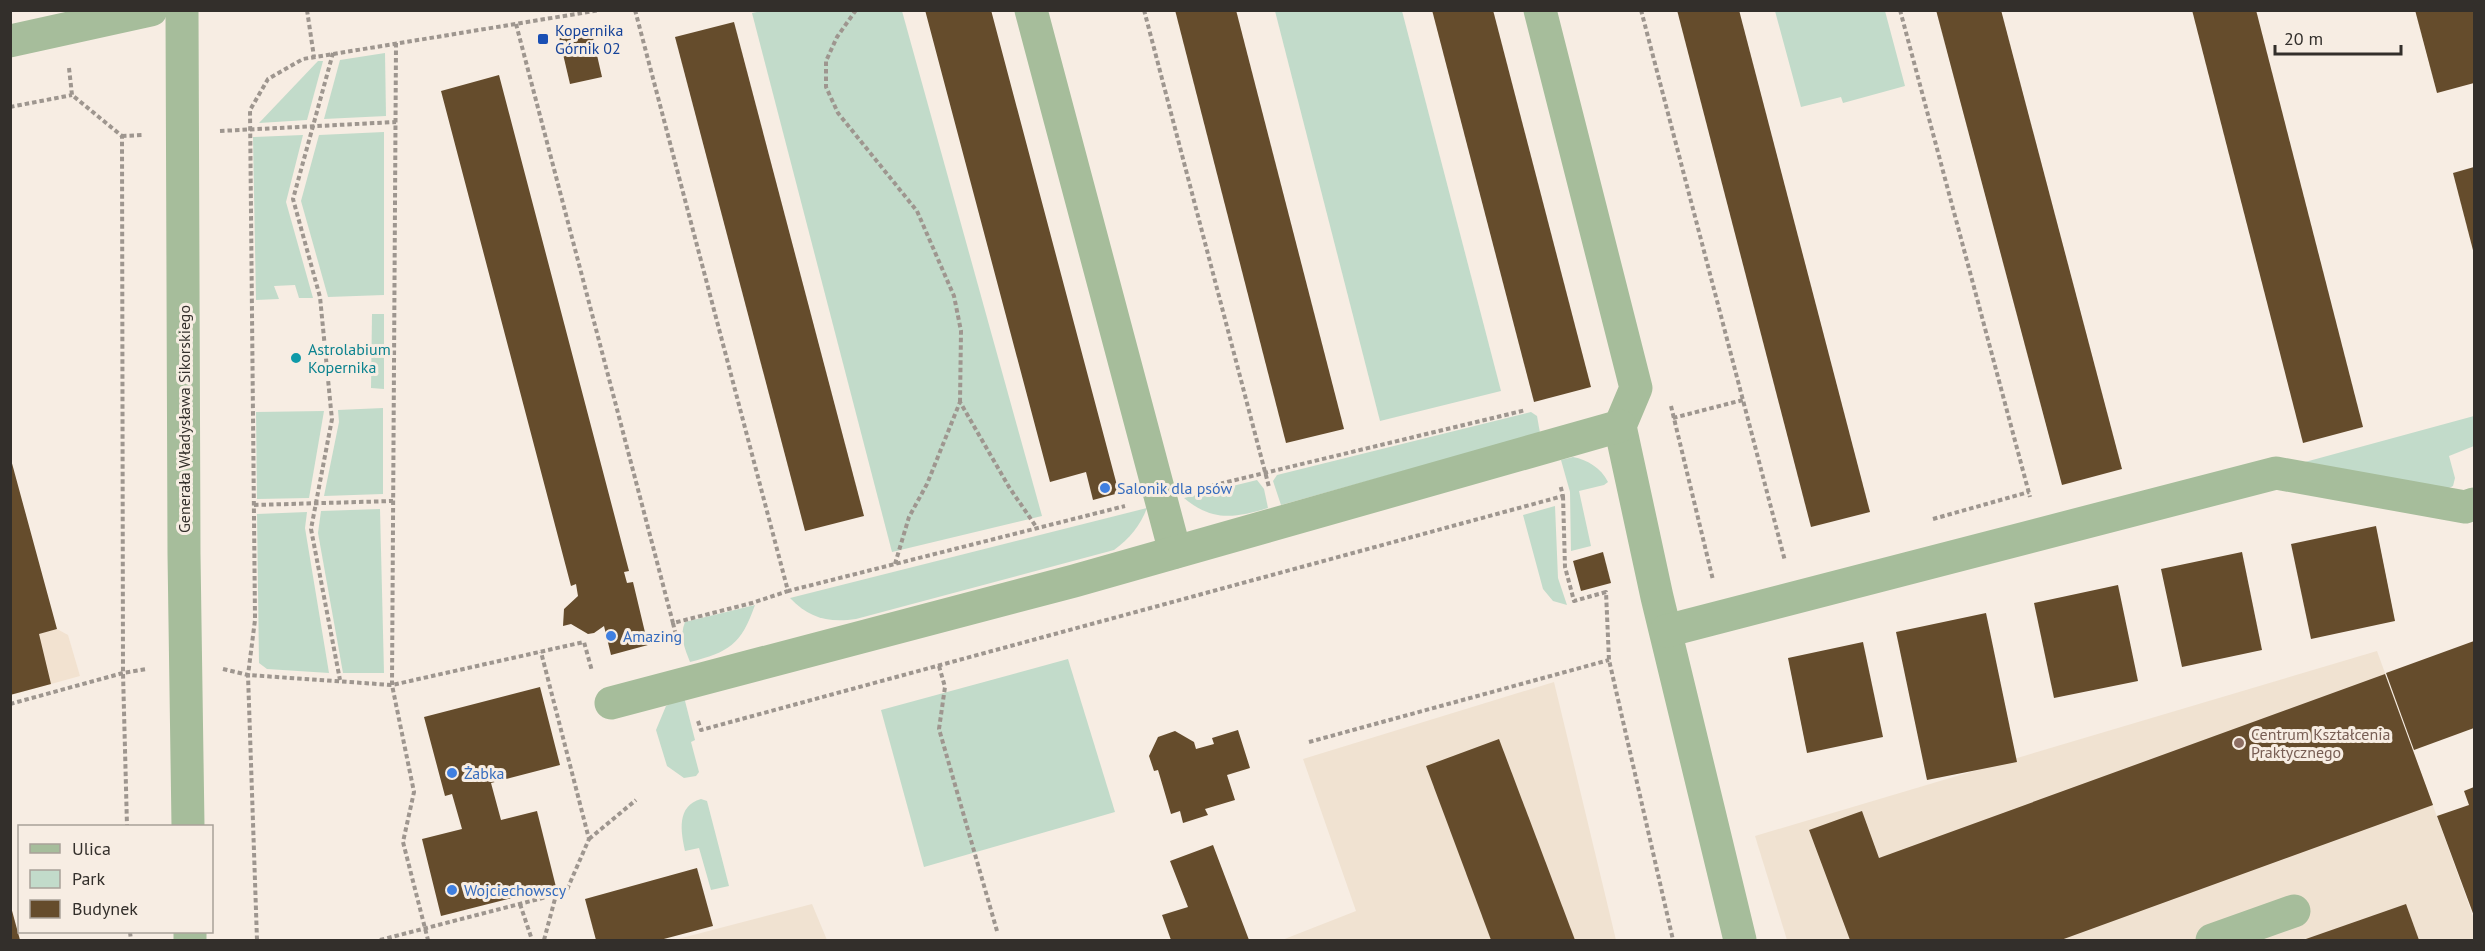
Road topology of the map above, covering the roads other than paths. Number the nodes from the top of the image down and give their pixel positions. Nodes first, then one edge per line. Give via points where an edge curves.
1 (151, 10) edge
2 (182, 10) edge
3 (1031, 10) edge
4 (1540, 10) edge
5 (10, 40) edge
6 (1620, 426) junction
7 (2475, 504) edge
8 (1175, 552) junction
9 (1666, 631) junction
10 (611, 703) dead end
11 (188, 825) edge
12 (2294, 911) dead end
13 (1740, 940) edge
14 (2212, 940) edge

1 - 5 street
2 - 11 street, Generała Władysława Sikorskiego
3 - 8 street
4 - 6 street via 1636,388
6 - 8 street
6 - 9 street
7 - 9 street via 2465,507 2276,473
8 - 10 street
9 - 13 street
12 - 14 street

